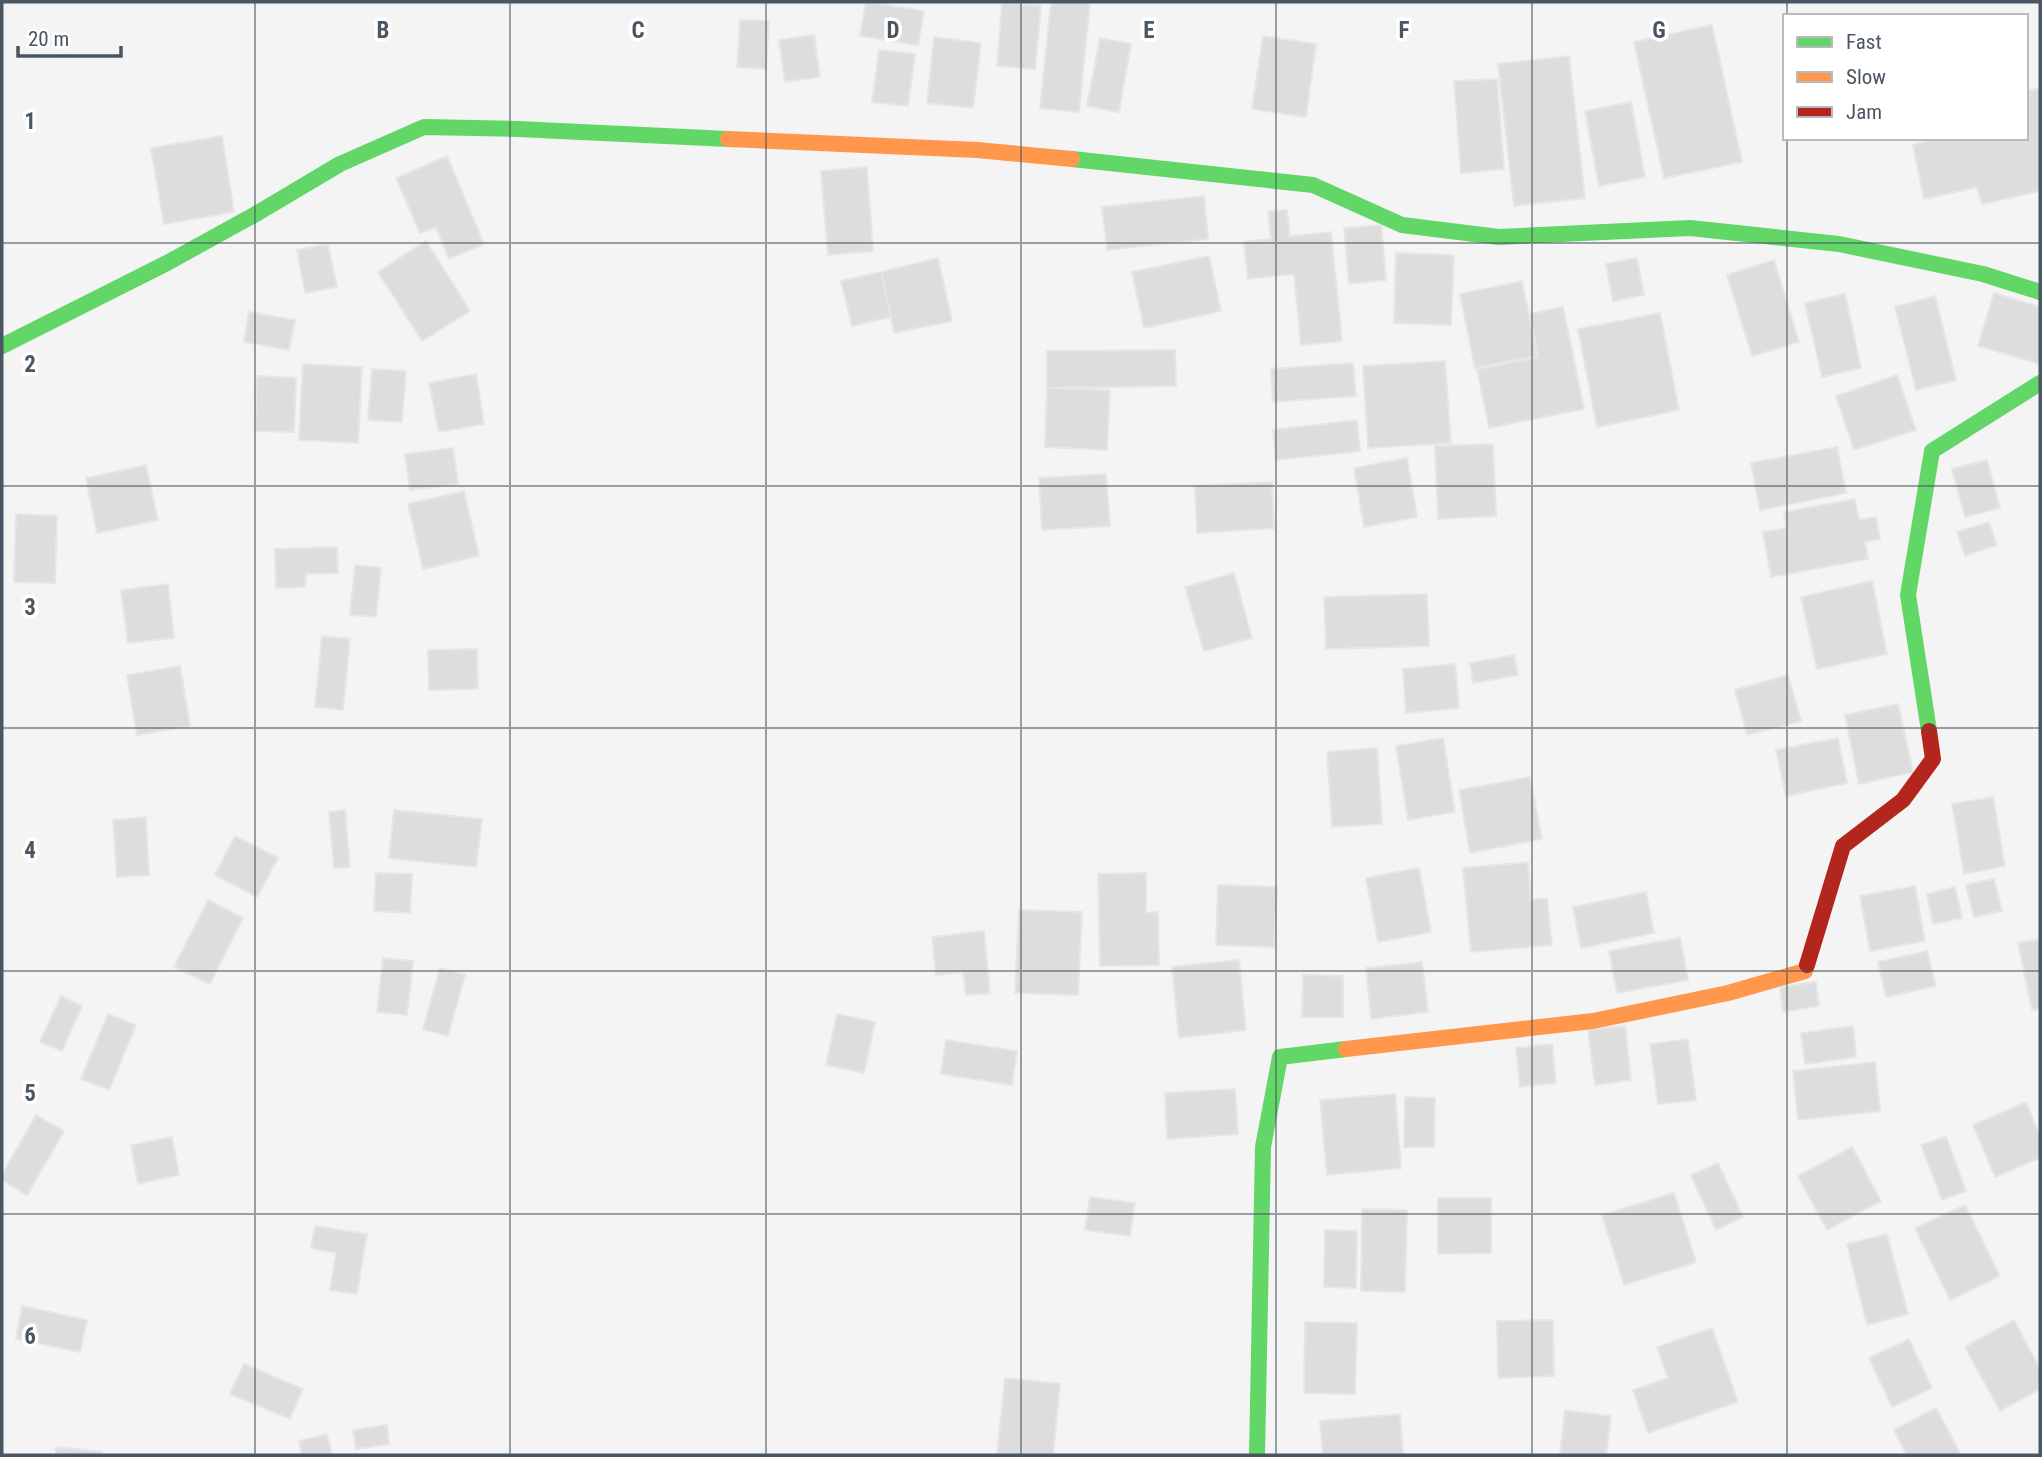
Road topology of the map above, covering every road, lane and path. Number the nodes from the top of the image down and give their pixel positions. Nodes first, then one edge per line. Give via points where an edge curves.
1 (2040, 292) edge
2 (2, 346) edge
3 (2040, 383) edge
4 (1257, 1455) edge

1 - 2 street via 1983,274 1839,244 1690,228 1499,237 1402,225 1312,185 1209,172 977,150 424,127 340,164 167,263
3 - 4 street via 1932,451 1908,595 1933,759 1903,800 1843,846 1805,971 1728,993 1593,1021 1280,1057 1263,1147

